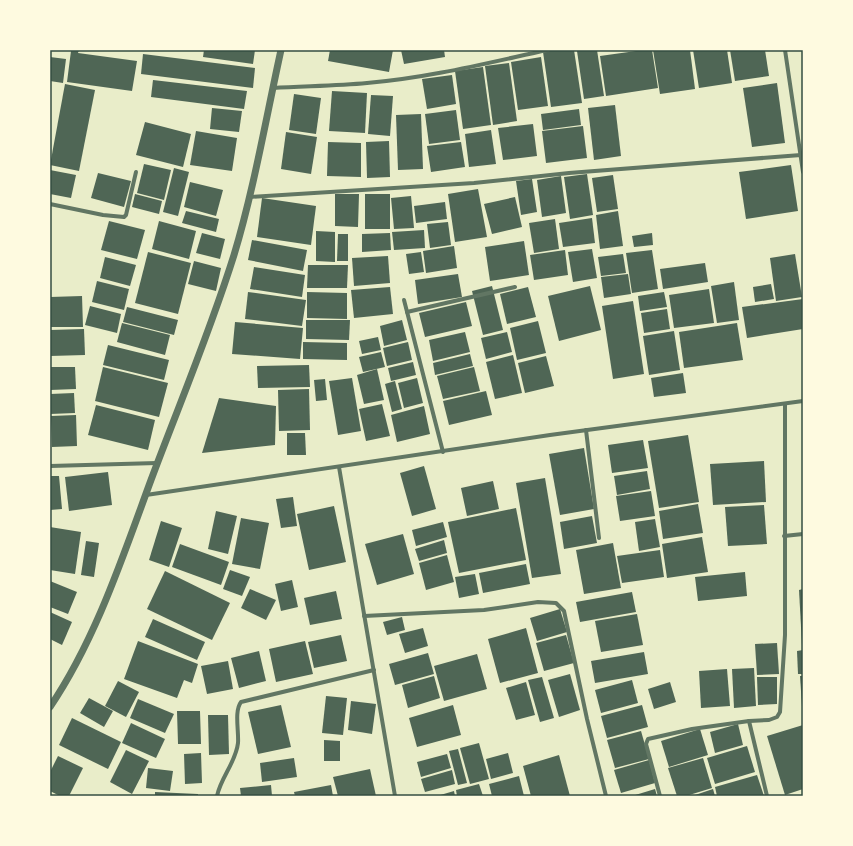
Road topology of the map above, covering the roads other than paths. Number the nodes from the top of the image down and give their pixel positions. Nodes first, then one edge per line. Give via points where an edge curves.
1 (281, 50) edge
2 (547, 50) edge
3 (785, 50) edge
4 (273, 88) junction
5 (801, 155) junction
6 (136, 172) dead end
7 (803, 172) edge
8 (248, 197) junction
9 (50, 204) edge
10 (515, 287) dead end
11 (404, 300) dead end
12 (407, 312) junction
13 (803, 401) edge
14 (785, 404) junction
15 (586, 430) junction
16 (443, 452) junction
17 (157, 463) junction
18 (50, 466) edge
19 (339, 467) junction
20 (146, 495) junction
21 (803, 534) edge
22 (784, 536) junction
23 (599, 538) dead end
24 (364, 616) junction
25 (374, 670) junction
26 (50, 707) edge
27 (749, 721) junction
28 (217, 796) edge
29 (395, 796) edge
30 (606, 796) edge
31 (660, 796) edge
32 (767, 796) edge

1 - 4 street
2 - 4 street via 476,66 381,81
3 - 5 street
4 - 8 street
5 - 7 street
5 - 8 street via 474,183
6 - 9 street via 124,217
8 - 17 street via 234,255 218,302
10 - 12 street
11 - 12 street
12 - 16 street
13 - 14 street
14 - 15 street
14 - 22 street
15 - 16 street
15 - 23 street
16 - 19 street
17 - 18 street
17 - 20 street
19 - 20 street
19 - 24 street
20 - 26 street via 82,655
21 - 22 street
22 - 27 street via 785,635 782,706 774,719
24 - 25 street
24 - 30 street via 484,610 538,602 560,605 564,611
25 - 28 street via 241,702 238,709 238,743
25 - 29 street
27 - 31 street via 692,729 648,739 646,744
27 - 32 street

